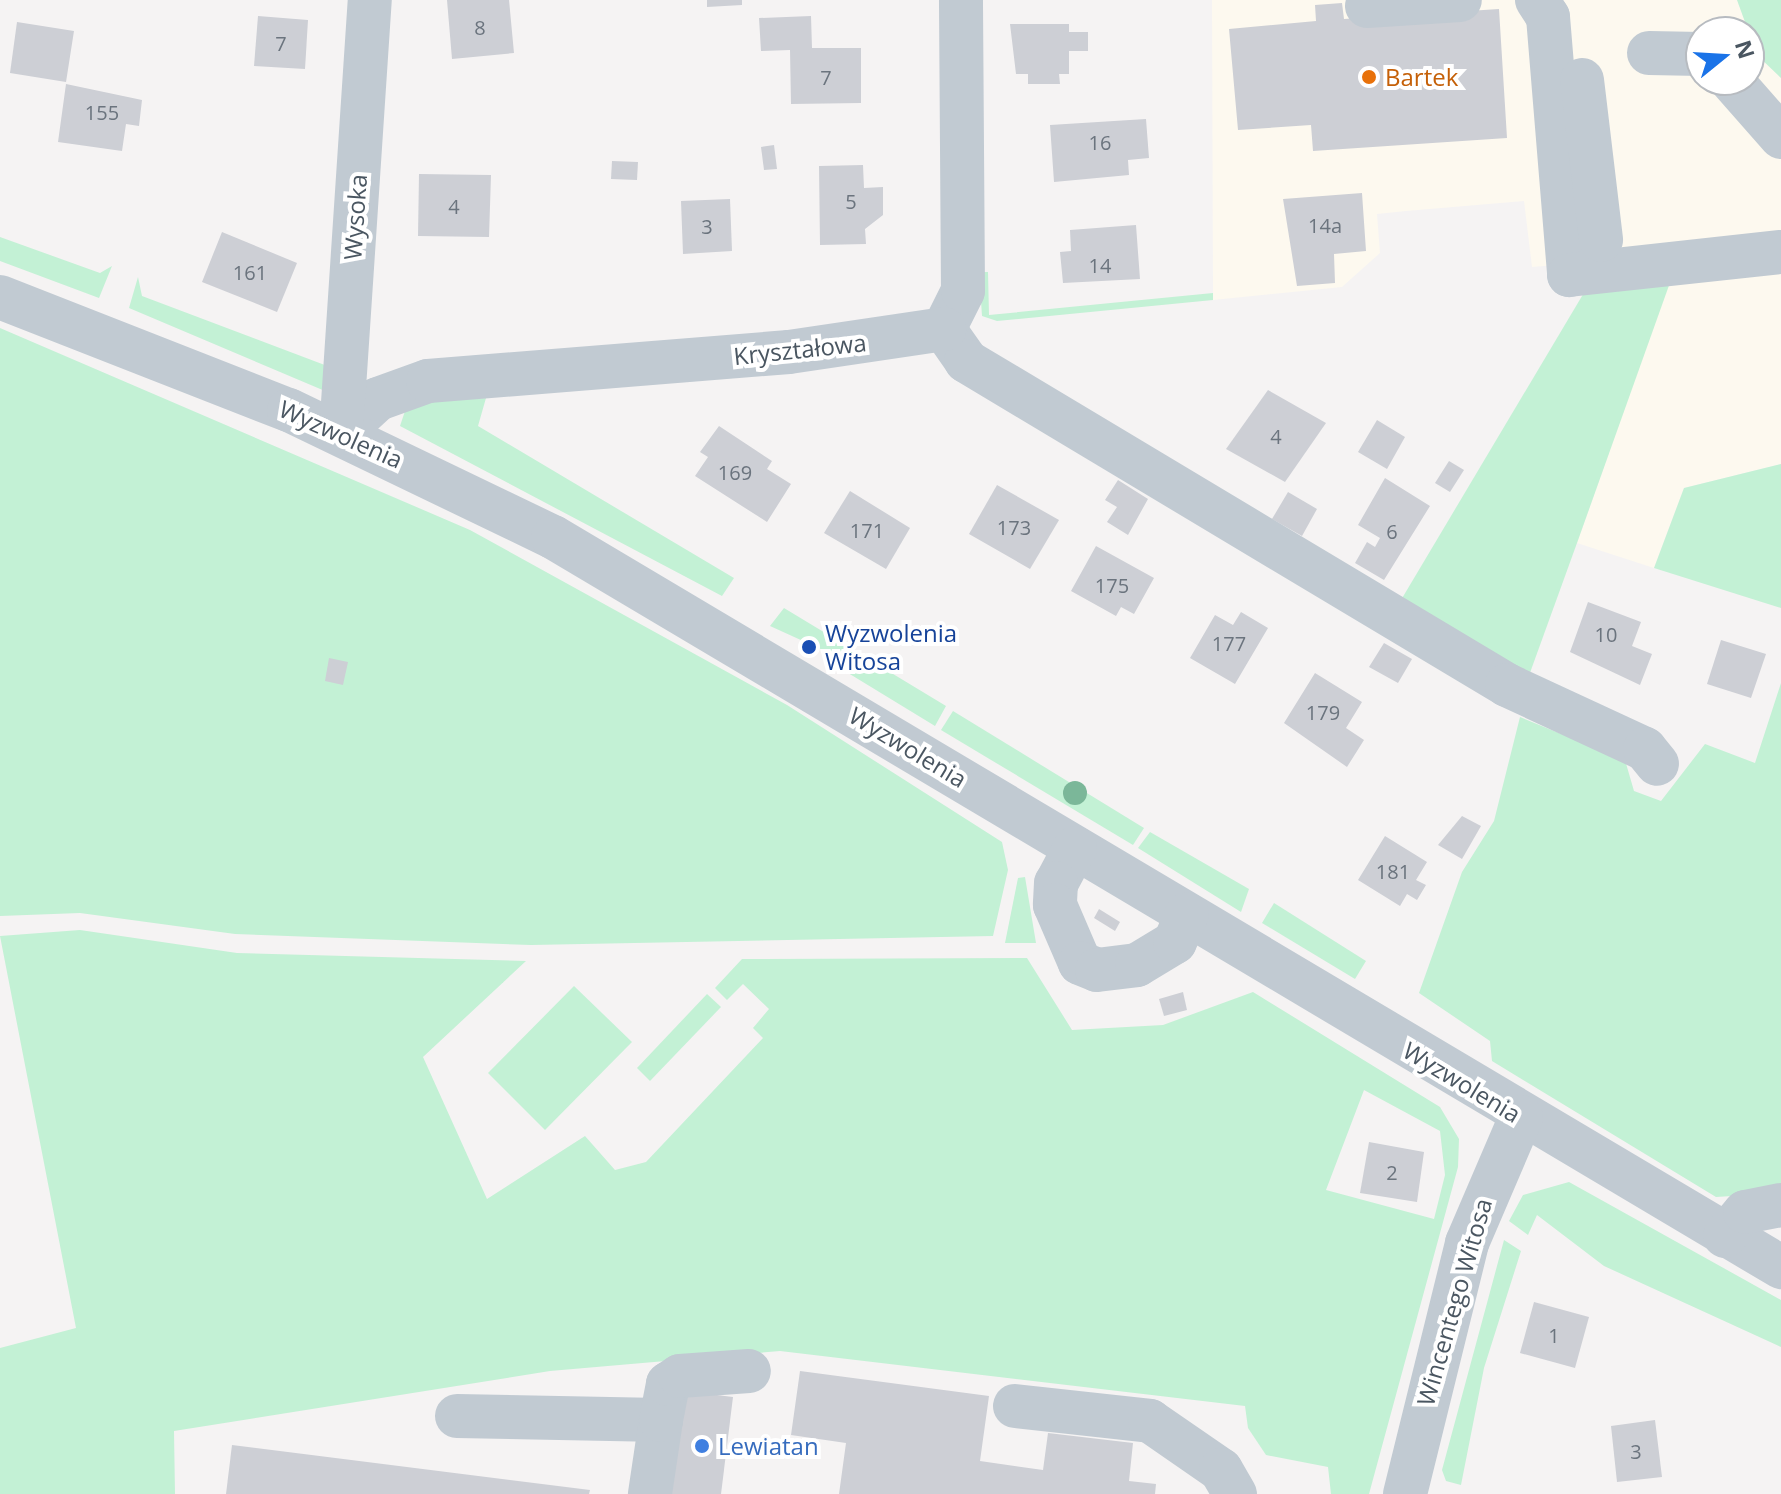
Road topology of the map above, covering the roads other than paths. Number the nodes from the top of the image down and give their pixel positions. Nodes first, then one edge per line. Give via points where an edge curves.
1 (370, 0) edge
2 (961, 0) edge
3 (1460, 0) edge
4 (1537, 0) edge
5 (1367, 6) dead end
6 (1649, 53) dead end
7 (1685, 54) edge
8 (1579, 56) dead end
9 (1745, 96) edge
10 (1781, 137) edge
11 (1601, 240) dead end
12 (1781, 252) edge
13 (0, 297) edge
14 (944, 329) junction
15 (341, 433) junction
16 (1657, 764) dead end
17 (1075, 848) junction
18 (1187, 914) junction
19 (1521, 1117) junction
20 (1781, 1205) edge
21 (1725, 1236) junction
22 (1781, 1267) edge
23 (749, 1371) dead end
24 (1015, 1406) dead end
25 (457, 1416) dead end
26 (661, 1420) junction
27 (650, 1494) edge
28 (1235, 1494) edge
29 (1405, 1494) edge

1 - 15 street, Wysoka
2 - 14 street via 963,291
3 - 5 street
4 - 12 street via 1548,17 1569,275
6 - 7 street
8 - 11 street
9 - 10 street
13 - 15 street, Wyzwolenia
14 - 15 street, Kryształowa via 789,352 428,381 378,399
14 - 16 street via 966,361 1507,685 1645,749
15 - 17 street, Wyzwolenia via 553,537
17 - 18 street, Wyzwolenia
17 - 18 street via 1056,883 1055,905 1080,963 1097,970 1137,965 1175,942
18 - 19 street, Wyzwolenia
19 - 21 street, Wyzwolenia
19 - 29 street, Wincentego Witosa via 1467,1243
20 - 21 street via 1745,1212
21 - 22 street, Wyzwolenia
23 - 26 street via 680,1376 668,1384
24 - 28 street via 1150,1421 1221,1470
25 - 26 street
26 - 27 street

